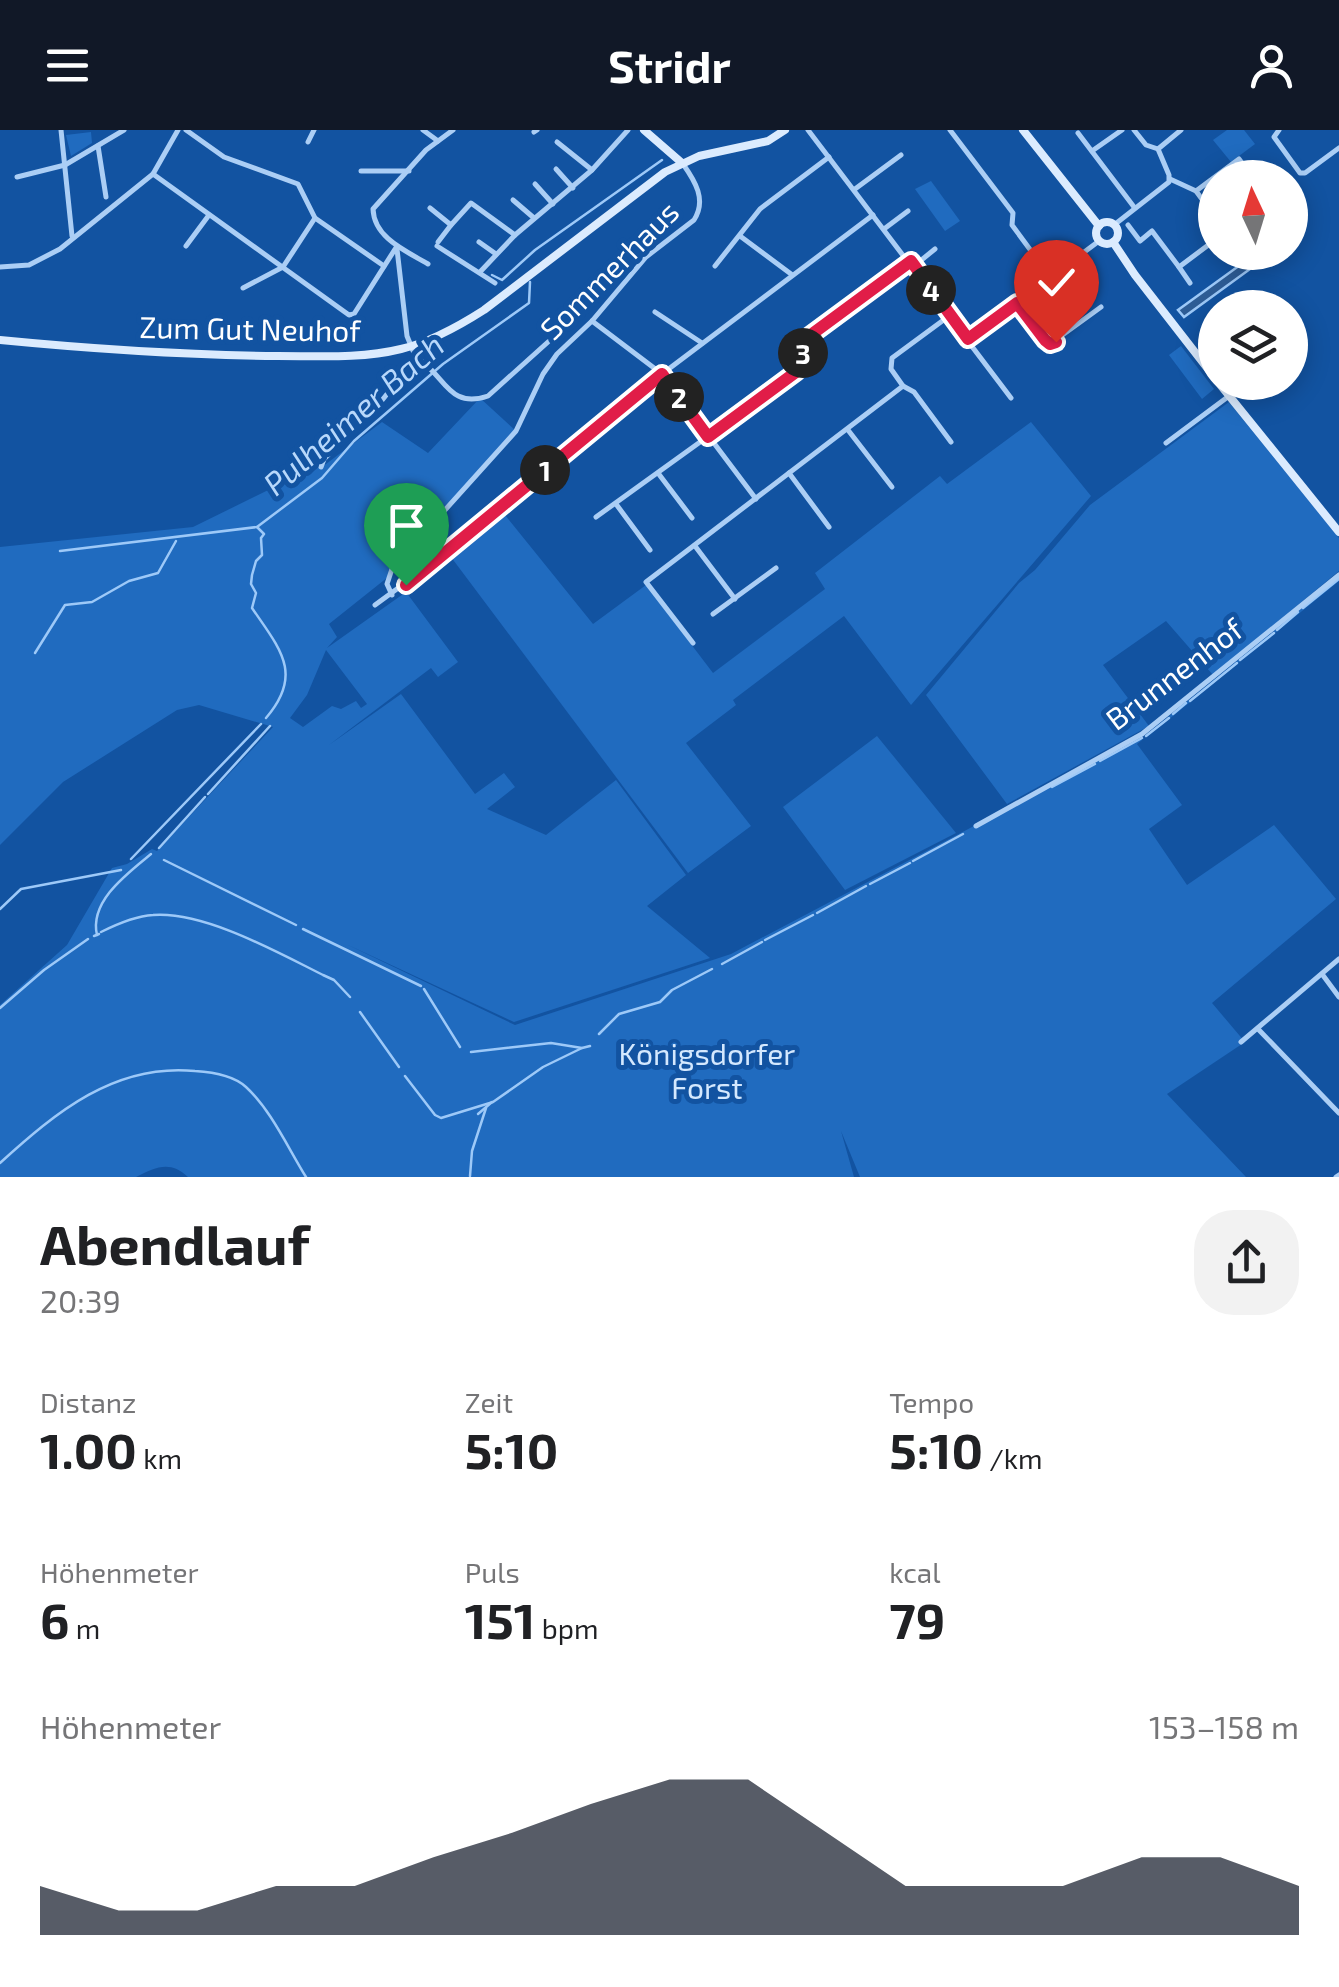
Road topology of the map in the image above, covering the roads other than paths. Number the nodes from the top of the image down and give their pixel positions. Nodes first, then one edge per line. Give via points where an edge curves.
1 (61, 130) edge
2 (124, 130) edge
3 (178, 130) edge
4 (186, 130) edge
5 (314, 130) edge
6 (423, 130) edge
7 (453, 130) edge
8 (628, 130) edge
9 (785, 130) edge
10 (808, 130) edge
11 (950, 130) edge
12 (1024, 130) edge
13 (1122, 130) edge
14 (1134, 130) edge
15 (1181, 130) edge
16 (1279, 130) edge
17 (646, 131) edge
18 (1078, 134) dead end
19 (438, 141) junction
20 (308, 142) dead end
21 (557, 142) dead end
22 (97, 146) junction
23 (1339, 148) edge
24 (1158, 150) junction
25 (1092, 151) junction
26 (901, 155) dead end
27 (829, 158) junction
28 (682, 164) junction
29 (65, 165) junction
30 (556, 168) dead end
31 (409, 170) junction
32 (592, 170) junction
33 (361, 171) dead end
34 (153, 174) junction
35 (17, 177) dead end
36 (1170, 180) junction
37 (534, 184) dead end
38 (573, 188) junction
39 (854, 189) junction
40 (1196, 191) joint
41 (1198, 194) edge
42 (106, 198) dead end
43 (514, 200) dead end
44 (553, 204) junction
45 (430, 208) dead end
46 (1134, 208) junction
47 (908, 211) dead end
48 (209, 215) junction
49 (873, 215) junction
50 (314, 218) junction
51 (535, 219) junction
52 (451, 225) junction
53 (1128, 225) dead end
54 (1099, 226) junction
55 (1114, 226) junction
56 (884, 228) junction
57 (516, 235) junction
58 (740, 236) junction
59 (72, 238) junction
60 (1099, 241) junction
61 (478, 242) dead end
62 (1113, 242) junction
63 (395, 245) junction
64 (186, 246) dead end
65 (935, 249) dead end
66 (1198, 253) edge
67 (496, 254) junction
68 (912, 263) junction
69 (428, 264) dead end
70 (384, 266) junction
71 (714, 266) dead end
72 (0, 267) edge
73 (283, 267) junction
74 (1179, 267) junction
75 (480, 272) junction
76 (790, 274) junction
77 (1051, 278) junction
78 (1190, 282) dead end
79 (495, 283) dead end
80 (242, 288) dead end
81 (1017, 303) junction
82 (1100, 308) dead end
83 (655, 312) dead end
84 (950, 316) junction
85 (592, 321) junction
86 (968, 339) junction
87 (0, 340) edge
88 (548, 342) dead end
89 (702, 343) junction
90 (412, 346) junction
91 (1198, 356) edge
92 (416, 358) junction
93 (662, 374) junction
94 (904, 386) junction
95 (1011, 398) dead end
96 (1224, 400) edge
97 (1232, 400) edge
98 (848, 430) junction
99 (708, 437) junction
100 (951, 442) dead end
101 (1166, 443) dead end
102 (321, 467) dead end
103 (658, 473) junction
104 (789, 473) junction
105 (892, 487) dead end
106 (756, 499) junction
107 (616, 504) junction
108 (596, 517) dead end
109 (692, 518) dead end
110 (829, 527) dead end
111 (1339, 532) edge
112 (695, 546) junction
113 (650, 550) dead end
114 (776, 568) dead end
115 (1339, 575) edge
116 (392, 595) junction
117 (735, 599) junction
118 (375, 605) dead end
119 (713, 614) dead end
120 (693, 643) dead end
121 (976, 826) dead end
122 (1339, 959) edge
123 (1322, 974) junction
124 (1339, 998) edge
125 (1259, 1030) junction
126 (1241, 1042) dead end
127 (1339, 1113) edge

1 - 29 street
2 - 22 street
3 - 34 street
4 - 50 street via 224,157 298,184
5 - 20 street
6 - 19 street
7 - 19 street
8 - 32 street
9 - 28 main road, Zum Gut Neuhof
10 - 27 street
11 - 77 street via 1014,214 1012,225
12 - 54 main road
13 - 25 street
14 - 24 street
15 - 24 street
16 - 23 street via 1274,137 1300,172
17 - 28 main road
18 - 25 street
19 - 31 street
21 - 32 street
22 - 29 street
22 - 42 street
24 - 36 street
25 - 46 street
26 - 39 street
27 - 39 street
27 - 58 street via 760,209
28 - 85 street, Sommerhaus via 699,192 699,212 646,257
28 - 90 main road, Zum Gut Neuhof via 484,310
29 - 35 street
29 - 59 street
30 - 38 street
31 - 33 street
31 - 63 street via 373,209 378,229
32 - 38 street
34 - 48 street
34 - 59 street
36 - 40 street
36 - 46 street
37 - 44 street
38 - 44 street
39 - 49 street
40 - 41 street
43 - 51 street
44 - 51 street
45 - 52 street
46 - 55 street
47 - 56 street
48 - 64 street
48 - 73 street
49 - 56 street
49 - 76 street
50 - 70 street
50 - 73 street
51 - 57 street
52 - 57 street via 470,203
52 - 75 street via 438,244
53 - 74 street via 1140,241 1152,232
54 - 55 main road
54 - 60 main road
55 - 62 main road
56 - 68 street
57 - 67 street
58 - 71 street
58 - 76 street
59 - 72 street via 43,259
60 - 62 main road
60 - 77 street
61 - 67 street
62 - 91 main road
63 - 69 street
63 - 70 street
63 - 90 street
65 - 68 street
66 - 74 street
67 - 75 street
68 - 84 street
68 - 99 street via 808,337 796,372
70 - 73 street via 348,315
73 - 80 street
74 - 78 street
75 - 79 street
76 - 89 street
77 - 81 street
81 - 82 street via 1050,344
81 - 86 street
83 - 89 street
84 - 86 street
84 - 94 street via 892,358 891,370
85 - 93 street
85 - 116 street, Sommerhaus via 542,374 501,450 388,577
86 - 95 street
87 - 90 main road, Zum Gut Neuhof via 250,356 368,355
88 - 92 street via 496,392 480,398 462,399
89 - 93 street
90 - 92 street
92 - 102 street
93 - 99 street
93 - 116 street
94 - 98 street
94 - 100 street
96 - 101 street
97 - 111 main road
98 - 104 street
98 - 105 street
99 - 103 street
99 - 106 street
103 - 107 street
103 - 109 street
104 - 106 street
104 - 110 street
106 - 112 street
107 - 108 street
107 - 113 street
112 - 117 street
112 - 120 street via 646,582
114 - 117 street
115 - 121 street, Brunnenhof via 1142,734
116 - 118 street
117 - 119 street
122 - 123 street
123 - 124 street
123 - 125 street
125 - 126 street
125 - 127 street

